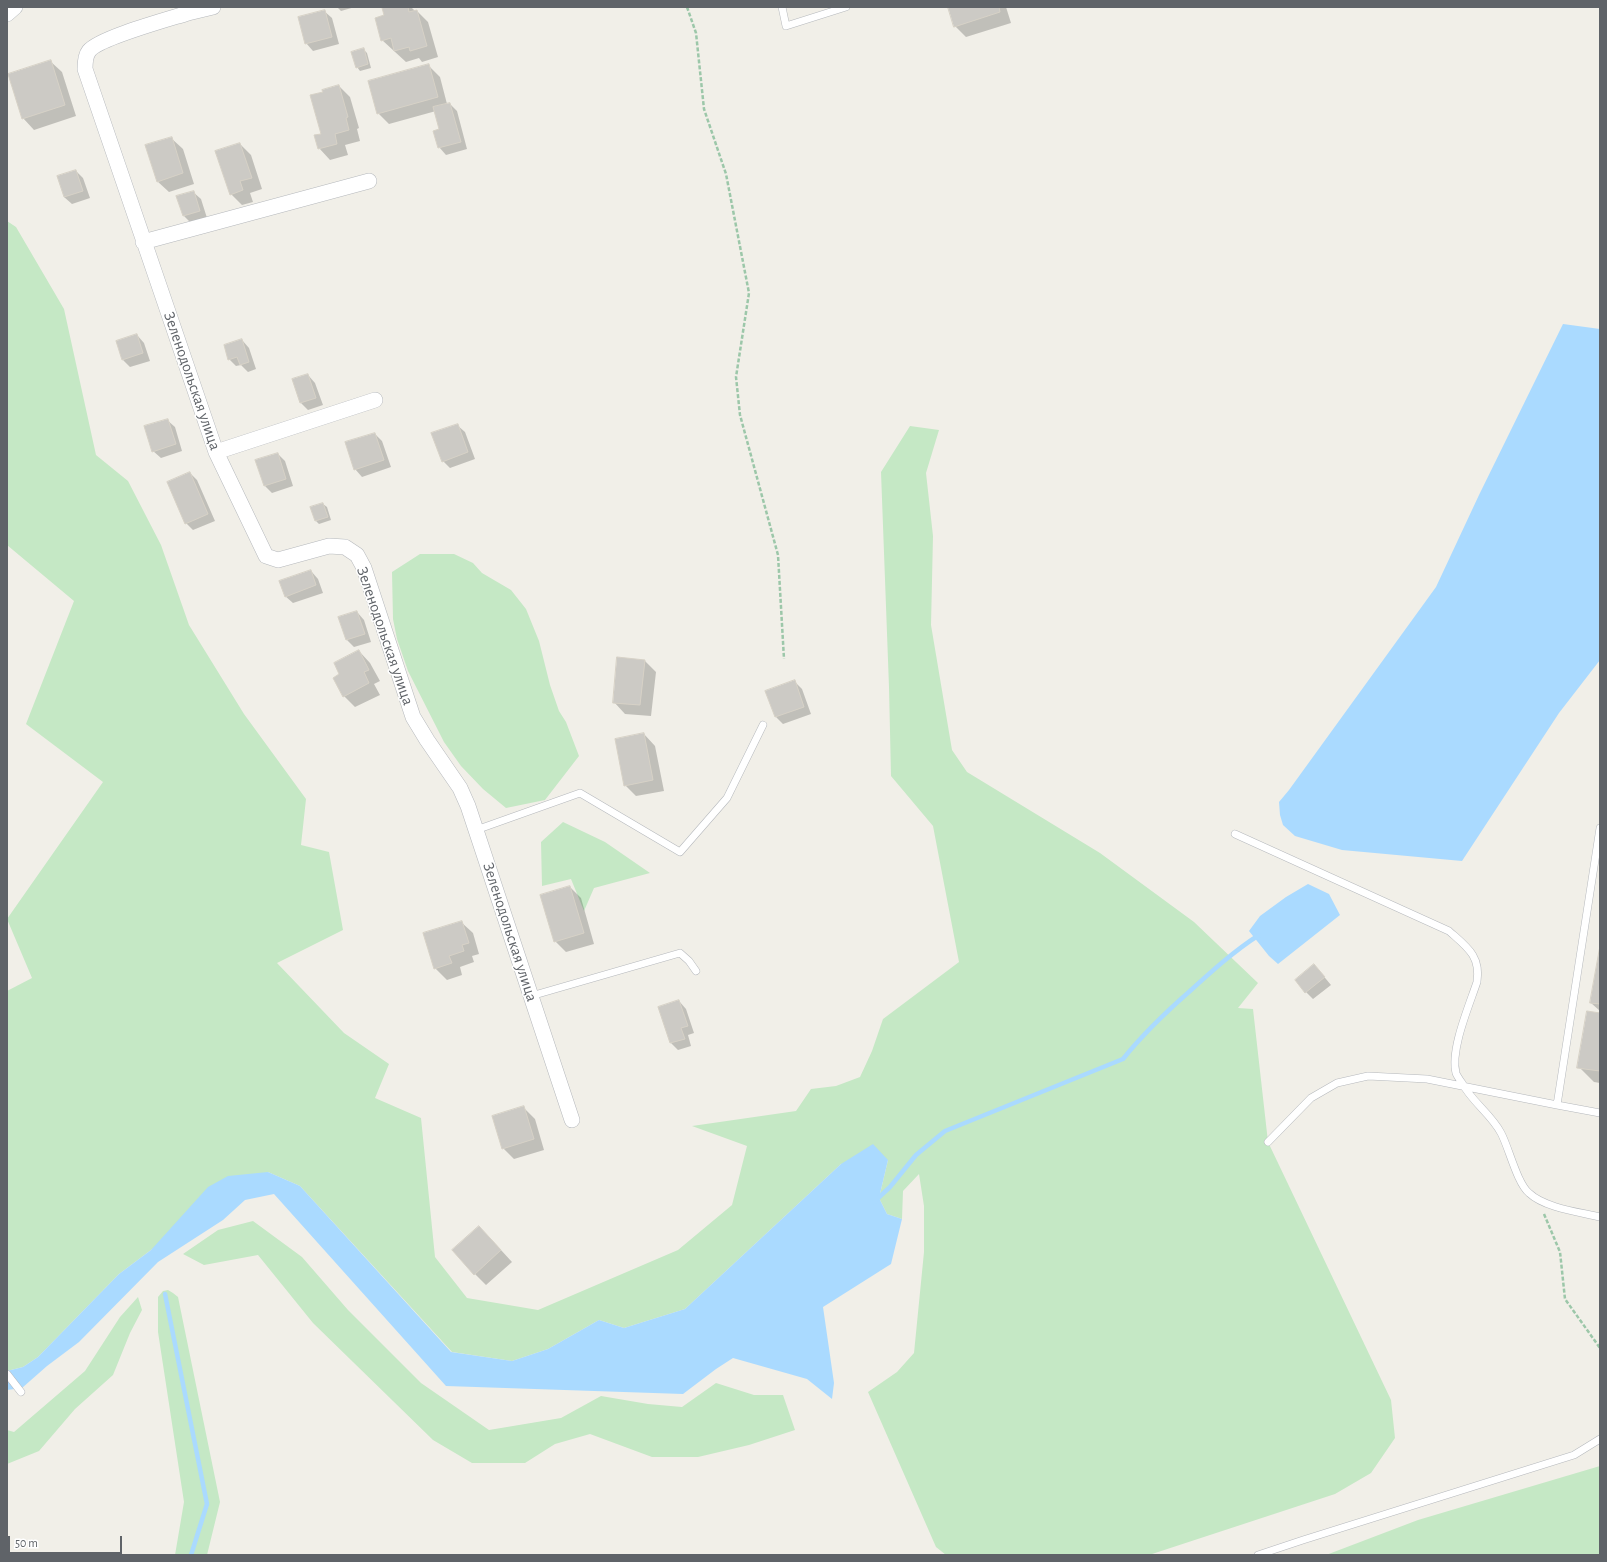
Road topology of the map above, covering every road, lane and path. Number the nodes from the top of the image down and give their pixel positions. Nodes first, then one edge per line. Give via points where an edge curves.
1 (15, 7) edge
2 (213, 7) edge
3 (687, 7) edge
4 (782, 7) edge
5 (846, 7) edge
6 (187, 10) edge
7 (7, 14) edge
8 (369, 181) dead end
9 (143, 242) junction
10 (375, 400) dead end
11 (216, 452) junction
12 (784, 659) dead end
13 (763, 725) dead end
14 (1600, 828) edge
15 (476, 830) junction
16 (1234, 834) dead end
17 (696, 971) dead end
18 (531, 996) junction
19 (1463, 1087) junction
20 (1557, 1105) junction
21 (1600, 1112) edge
22 (572, 1120) dead end
23 (1268, 1142) dead end
24 (1538, 1199) junction
25 (1600, 1217) edge
26 (1600, 1348) edge
27 (7, 1374) edge
28 (21, 1392) dead end
29 (1600, 1439) edge
30 (1258, 1555) edge

1 - 7 street
2 - 6 street, Зеленодольская улица
3 - 12 path via 696,33 704,109 726,174 749,293 736,377 740,415 778,555
4 - 5 lane via 786,26
6 - 9 street, Зеленодольская улица via 96,45 89,51 86,61 85,69
8 - 9 street
9 - 11 street, Зеленодольская улица
10 - 11 street
11 - 15 street, Зеленодольская улица via 266,556 278,560 329,546 346,547 357,555 389,640 413,717 460,788
13 - 15 lane via 727,798 680,852 580,794
14 - 20 lane
15 - 18 street, Зеленодольская улица
16 - 19 lane via 1449,931 1470,949 1476,962 1477,982 1455,1051 1456,1073
17 - 18 lane via 680,953
18 - 22 street, Зеленодольская улица
19 - 20 lane
19 - 23 lane via 1427,1079 1368,1076 1337,1083 1311,1098
19 - 24 lane via 1501,1133 1520,1180 1528,1193
20 - 21 lane
24 - 25 lane
24 - 26 path via 1560,1252 1565,1299
27 - 28 lane
29 - 30 lane via 1574,1455

